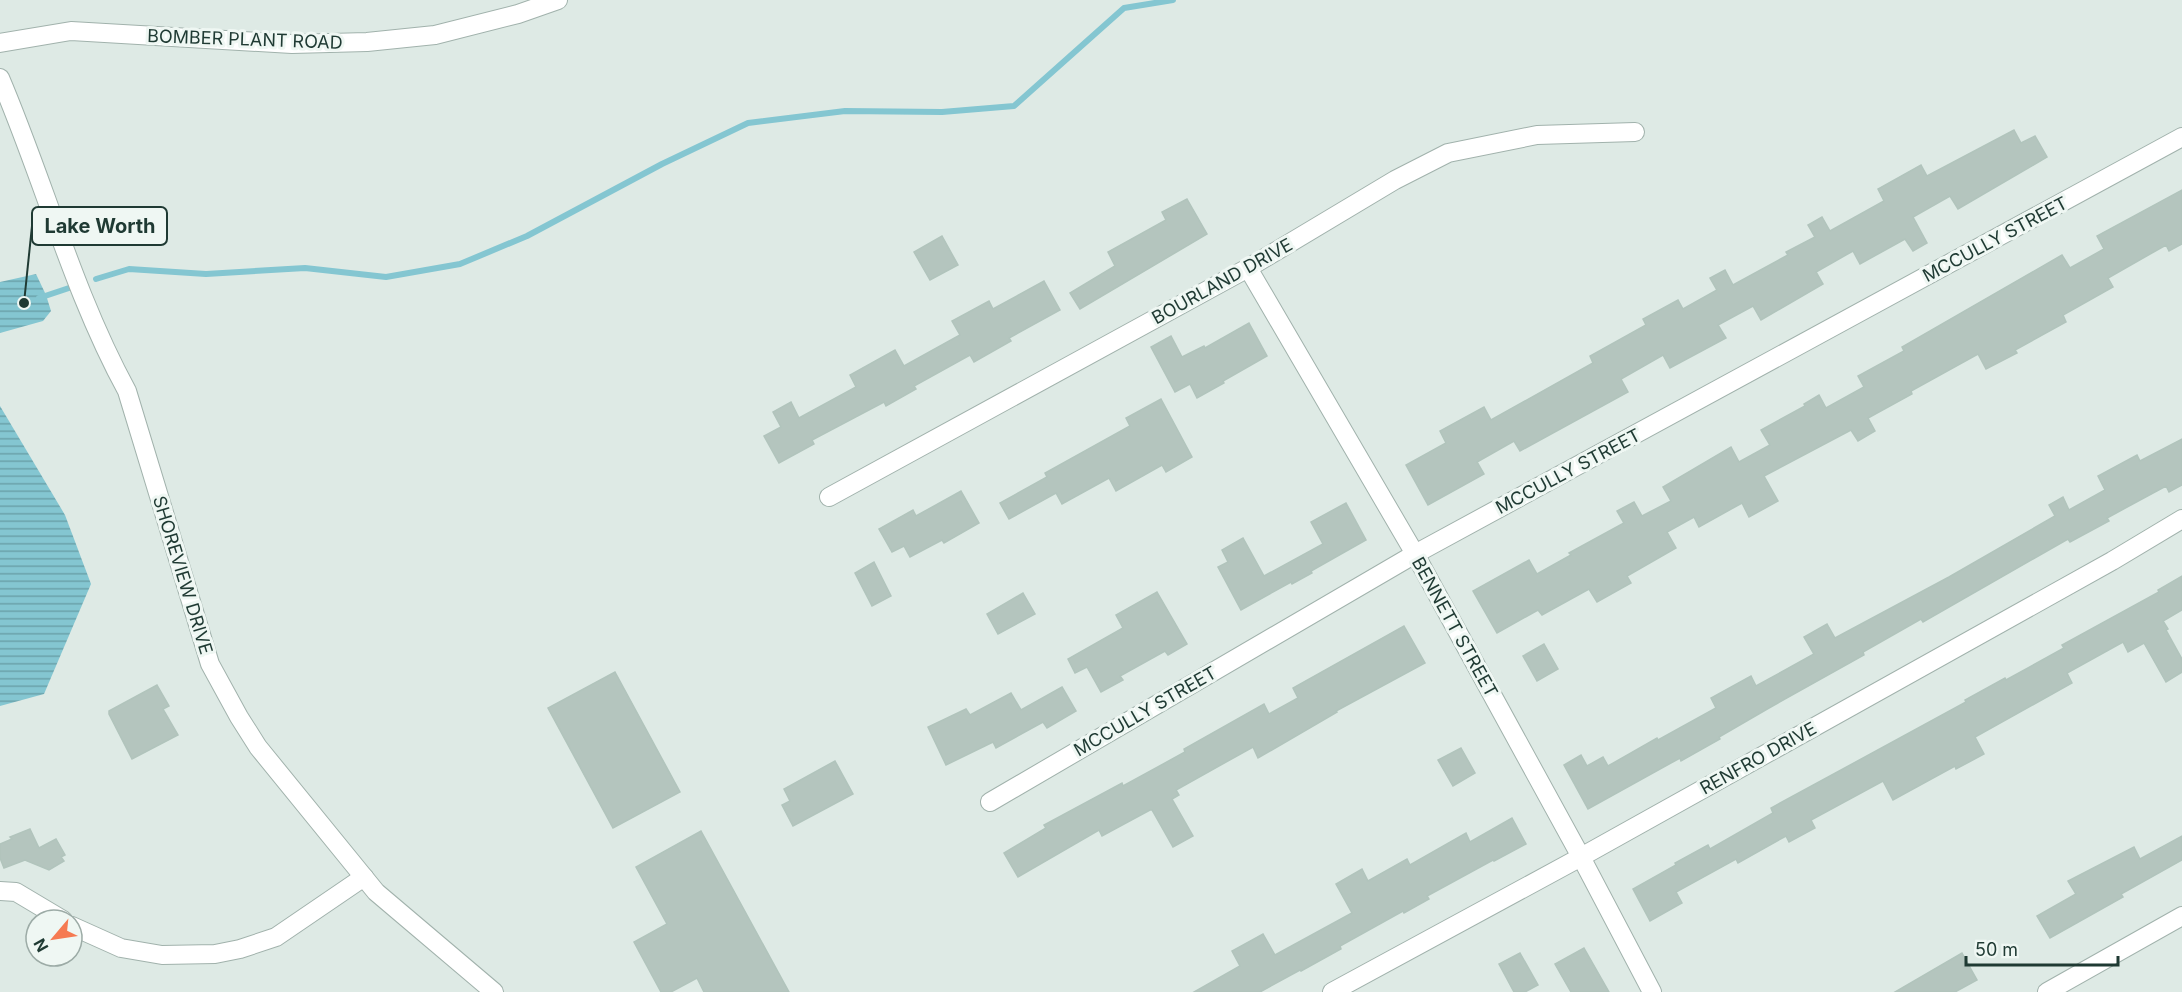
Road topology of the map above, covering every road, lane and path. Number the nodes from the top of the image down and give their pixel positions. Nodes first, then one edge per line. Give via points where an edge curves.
1 (558, 0) edge
2 (0, 43) edge
3 (0, 78) edge
4 (1635, 132) dead end
5 (2182, 137) edge
6 (1248, 268) junction
7 (829, 497) dead end
8 (2182, 519) edge
9 (1415, 554) junction
10 (990, 802) dead end
11 (1581, 857) junction
12 (364, 877) junction
13 (0, 891) edge
14 (43, 908) edge
15 (2182, 916) edge
16 (84, 931) edge
17 (495, 992) edge
18 (1332, 992) edge
19 (1652, 992) edge
20 (2047, 992) edge

1 - 2 street, BOMBER PLANT ROAD via 435,35 367,42 292,44 71,31
3 - 12 street, SHOREVIEW DRIVE via 78,285 127,391 210,664 258,747
4 - 6 street, BOURLAND DRIVE via 1537,135 1448,153 1395,180
5 - 9 street, MCCULLY STREET
6 - 7 street, BOURLAND DRIVE
6 - 9 street, BENNETT STREET
8 - 11 street, RENFRO DRIVE
9 - 10 street, MCCULLY STREET
9 - 11 street, BENNETT STREET
11 - 18 street, RENFRO DRIVE
11 - 19 street, BENNETT STREET
12 - 16 street via 276,936 215,954 162,955 121,948
12 - 17 street, SHOREVIEW DRIVE via 376,892
13 - 14 street via 16,892
15 - 20 street

